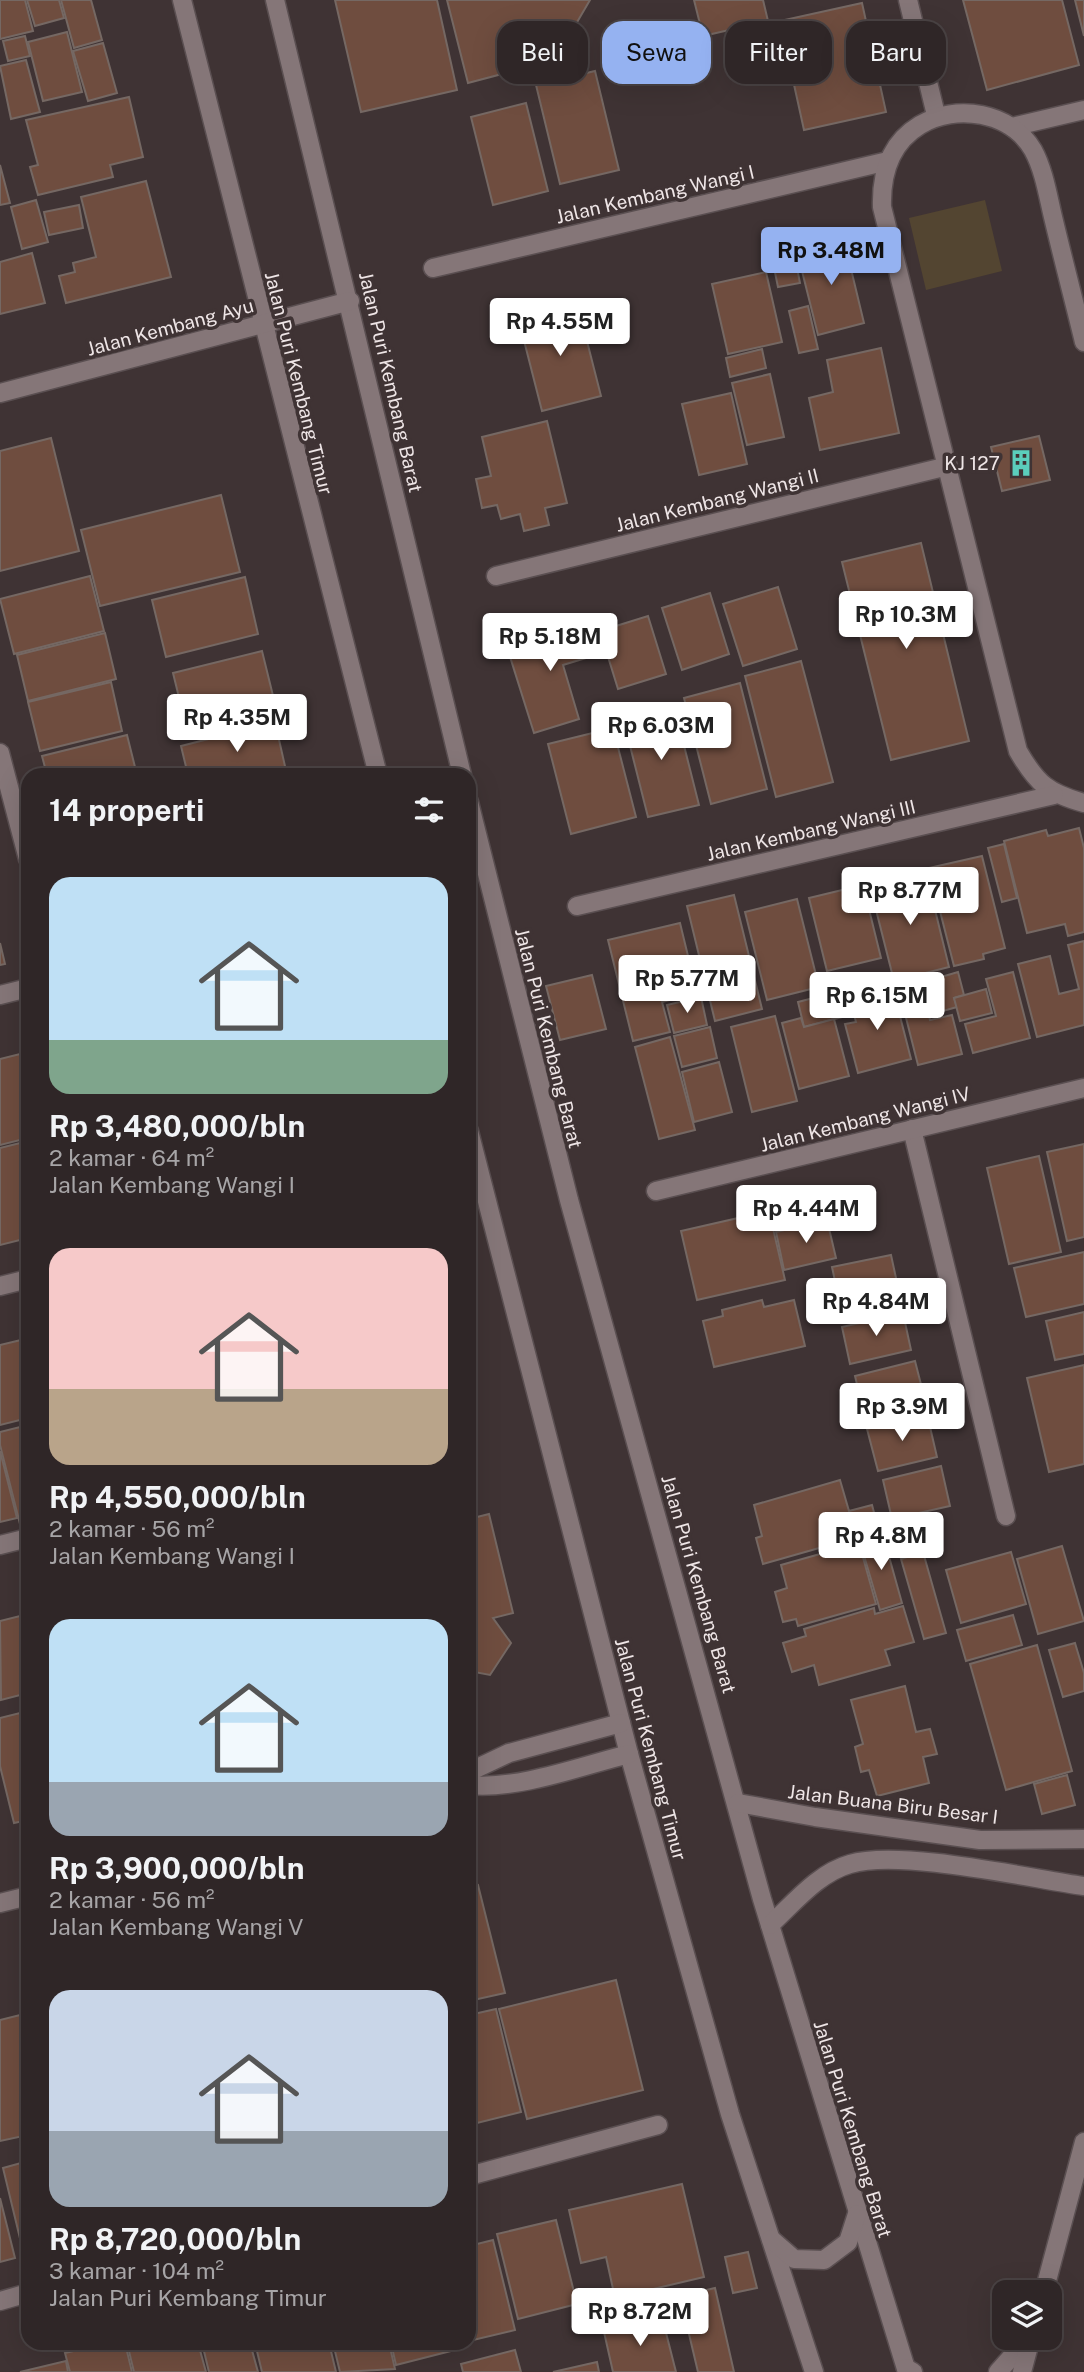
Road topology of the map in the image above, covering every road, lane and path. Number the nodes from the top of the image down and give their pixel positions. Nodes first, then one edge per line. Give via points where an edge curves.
1 (182, 0) edge
2 (275, 0) edge
3 (908, 0) edge
4 (1084, 110) edge
5 (936, 115) junction
6 (1012, 127) junction
7 (888, 161) junction
8 (433, 268) dead end
9 (350, 301) junction
10 (262, 324) junction
11 (1084, 342) edge
12 (0, 393) edge
13 (948, 466) junction
14 (496, 576) dead end
15 (0, 753) edge
16 (376, 768) edge
17 (461, 768) edge
18 (1054, 794) junction
19 (1084, 803) edge
20 (476, 830) edge
21 (21, 832) edge
22 (577, 906) dead end
23 (21, 990) edge
24 (0, 995) edge
25 (1084, 1088) edge
26 (912, 1129) junction
27 (476, 1158) edge
28 (656, 1191) dead end
29 (21, 1281) edge
30 (0, 1286) edge
31 (1006, 1516) dead end
32 (21, 1540) edge
33 (0, 1545) edge
34 (621, 1723) junction
35 (629, 1754) junction
36 (476, 1769) edge
37 (476, 1786) edge
38 (738, 1803) junction
39 (1084, 1839) edge
40 (1084, 1886) edge
41 (21, 1898) edge
42 (0, 1903) edge
43 (770, 1925) junction
44 (658, 2125) dead end
45 (1084, 2142) edge
46 (476, 2174) edge
47 (1079, 2184) edge
48 (857, 2214) junction
49 (771, 2239) junction
50 (1048, 2280) edge
51 (21, 2296) edge
52 (0, 2301) edge
53 (1019, 2350) edge
54 (1027, 2350) edge
55 (908, 2371) edge
56 (814, 2372) edge
57 (998, 2372) edge
58 (1022, 2372) edge

1 - 10 street, Jalan Puri Kembang Timur
2 - 9 street, Jalan Puri Kembang Barat
3 - 5 street
4 - 6 street
5 - 6 street via 978,113
5 - 7 street via 909,132
6 - 11 street via 1033,150 1044,178
7 - 8 street, Jalan Kembang Wangi I
7 - 13 street via 881,184 882,208
9 - 10 street, Jalan Kembang Ayu
9 - 17 street, Jalan Puri Kembang Barat
10 - 12 street, Jalan Kembang Ayu
10 - 16 street, Jalan Puri Kembang Timur
13 - 14 street, Jalan Kembang Wangi II
13 - 18 street via 1018,751 1032,776
15 - 21 street
18 - 19 street
18 - 22 street, Jalan Kembang Wangi III
20 - 38 street, Jalan Puri Kembang Barat via 569,1200
23 - 24 street
25 - 26 street, Jalan Kembang Wangi IV
26 - 28 street, Jalan Kembang Wangi IV
26 - 31 street
27 - 34 street, Jalan Puri Kembang Timur
29 - 30 street
32 - 33 street
34 - 35 street, Jalan Puri Kembang Timur
34 - 36 street via 509,1753
35 - 37 street via 515,1782
35 - 49 street, Jalan Puri Kembang Timur via 730,2115
38 - 39 street, Jalan Buana Biru Besar I via 980,1840
38 - 43 street, Jalan Puri Kembang Barat
40 - 43 street via 886,1858 850,1864 820,1878
41 - 42 street
43 - 48 street, Jalan Puri Kembang Barat
44 - 46 street
45 - 47 street
47 - 50 street
48 - 49 street via 848,2242 824,2260 794,2259
48 - 55 street, Jalan Puri Kembang Barat
49 - 56 street, Jalan Puri Kembang Timur
51 - 52 street
53 - 57 street
54 - 58 street

